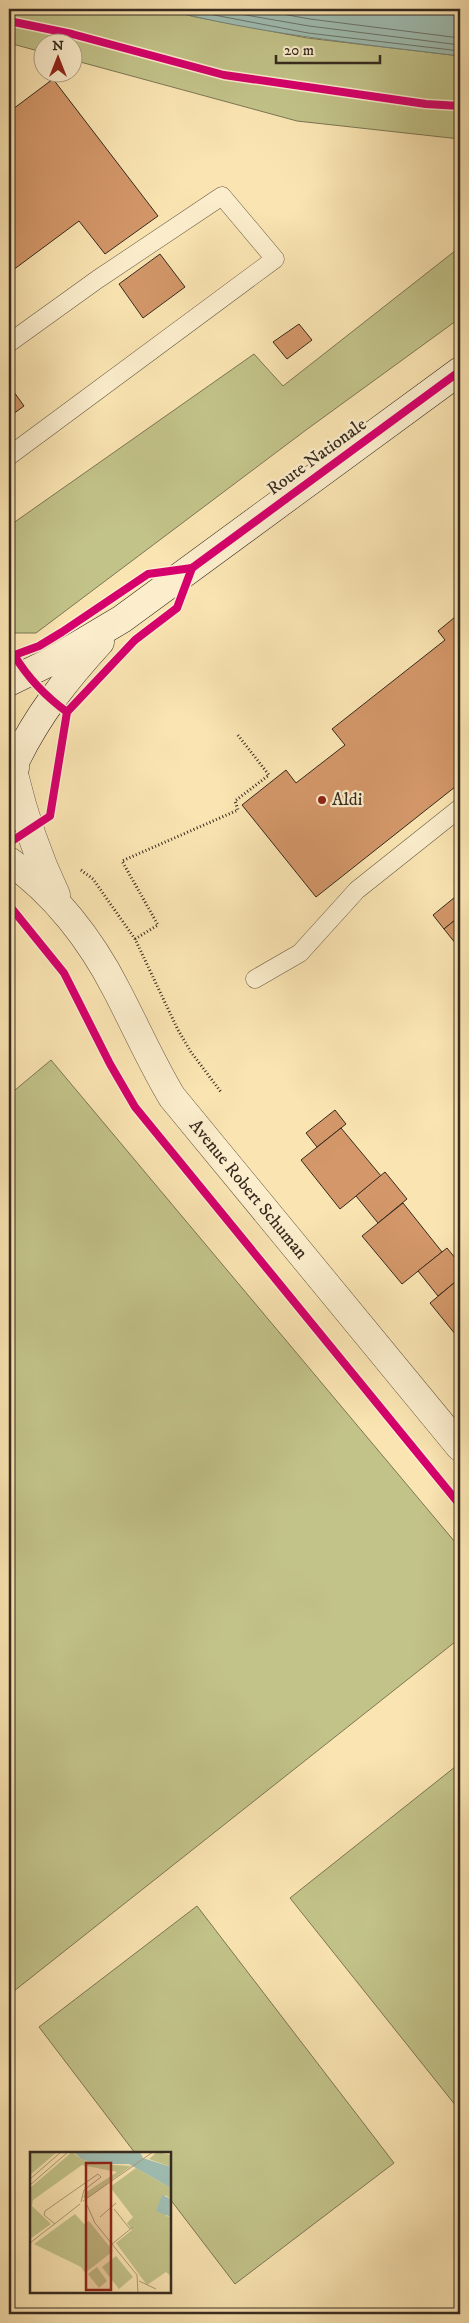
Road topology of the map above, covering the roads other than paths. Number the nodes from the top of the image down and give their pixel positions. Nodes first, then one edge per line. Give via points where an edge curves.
1 (9, 343) edge
2 (460, 371) edge
3 (9, 456) edge
4 (122, 619) junction
5 (9, 682) edge
6 (12, 766) edge
7 (460, 808) edge
8 (9, 861) edge
9 (65, 912) junction
10 (255, 979) dead end
11 (460, 1447) edge

1 - 3 lane via 222,196 275,259
2 - 4 street, Route Nationale
4 - 5 street, Route Nationale
4 - 6 street, Route Nationale via 50,700
6 - 9 street, Avenue Robert Schuman via 34,846
7 - 10 lane via 358,890 300,954
8 - 9 street, Avenue Robert Schuman
9 - 11 street, Avenue Robert Schuman via 101,962 172,1097

